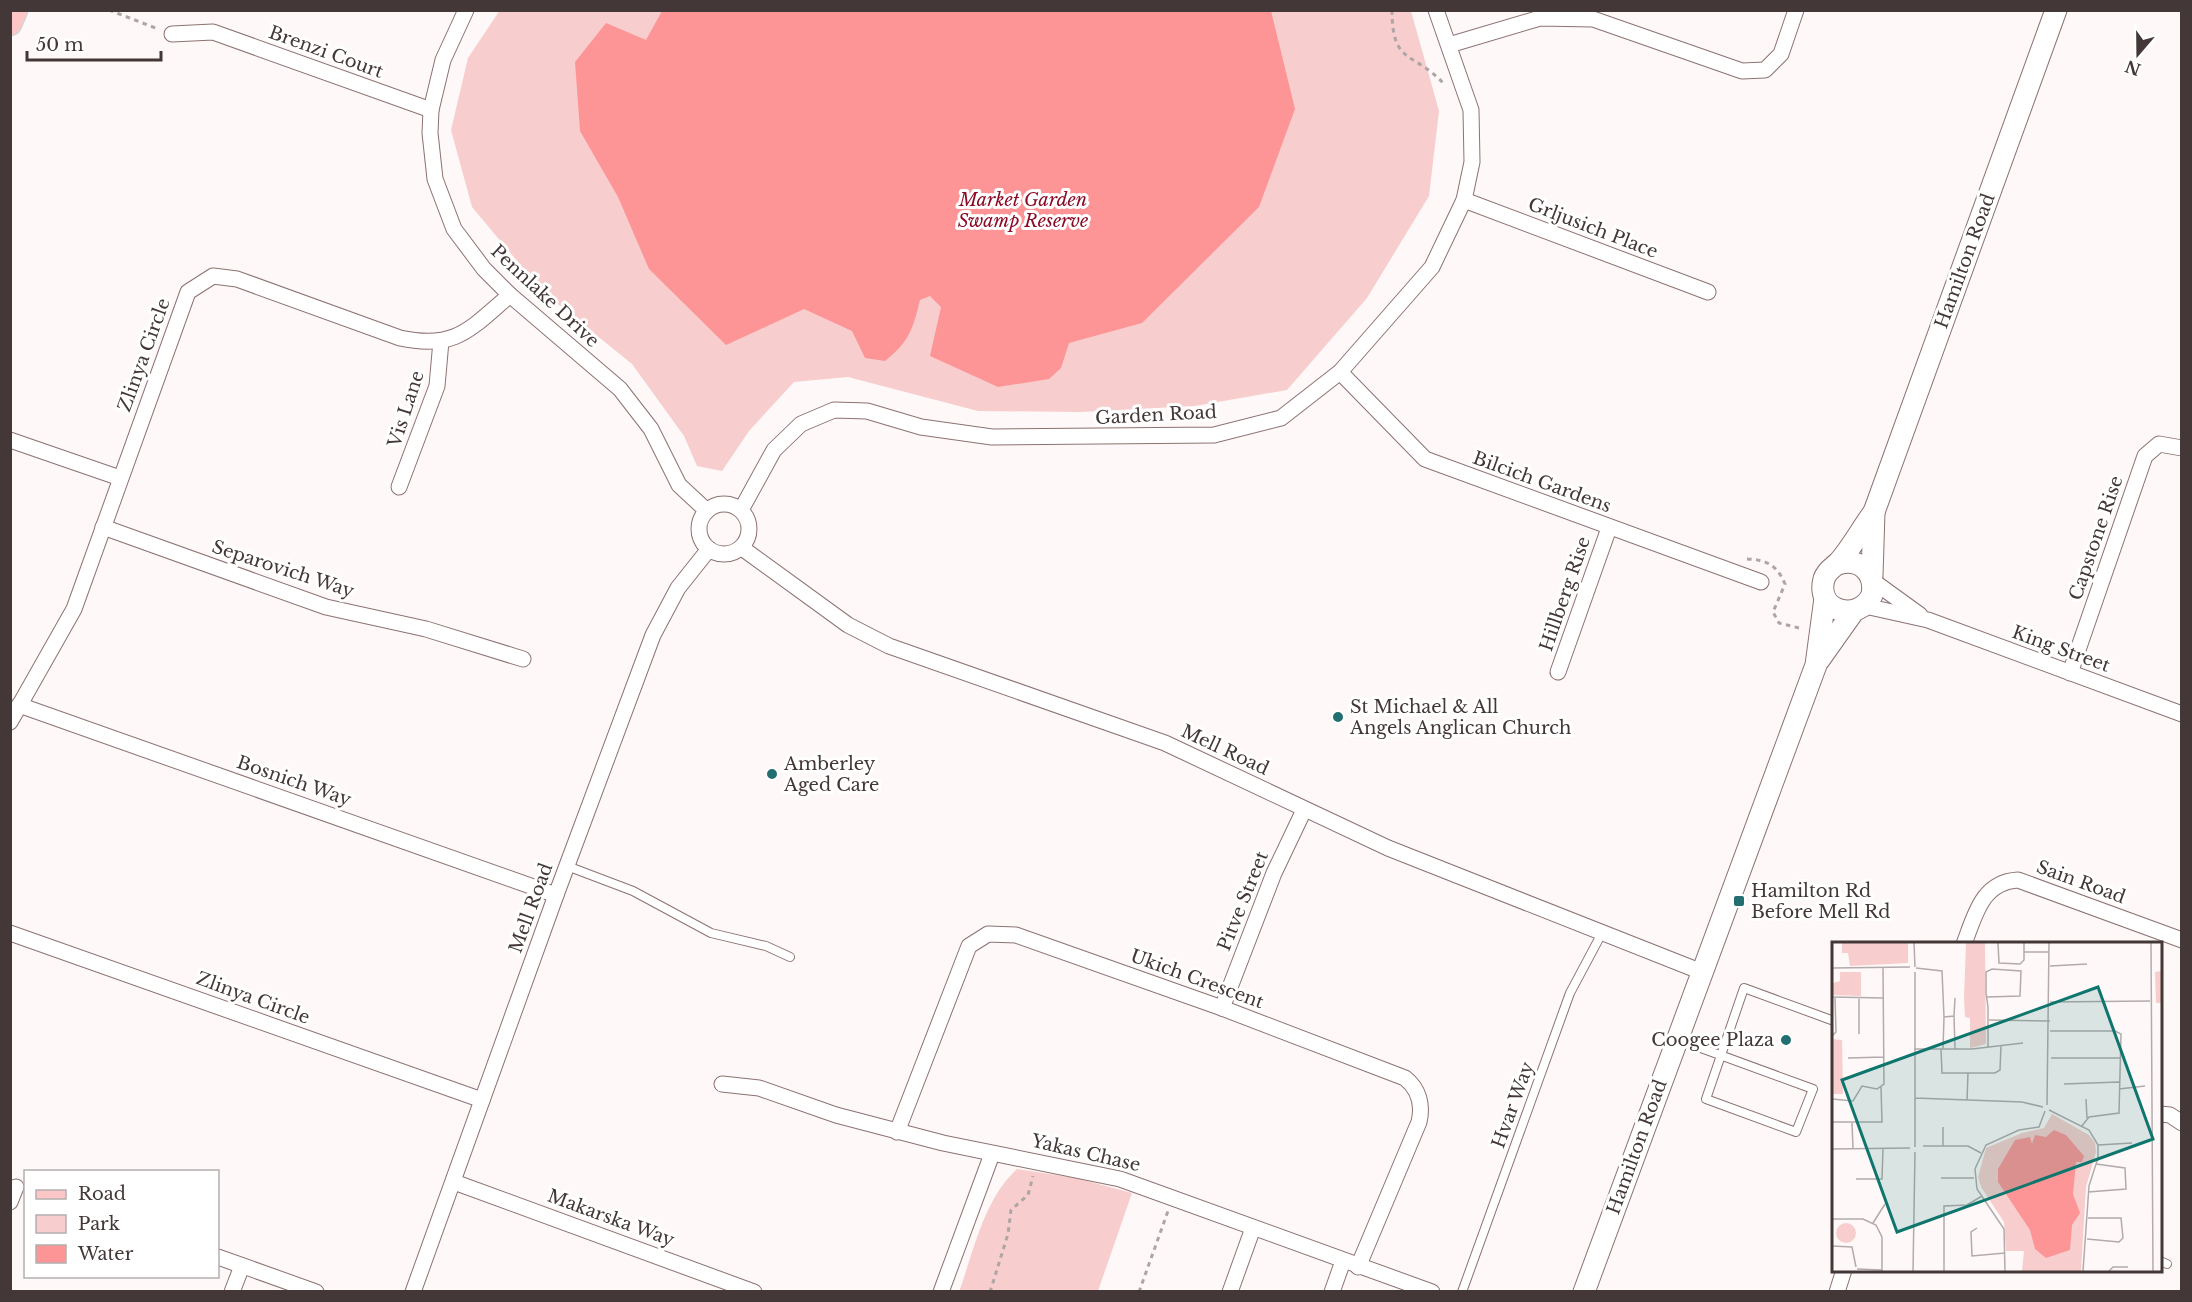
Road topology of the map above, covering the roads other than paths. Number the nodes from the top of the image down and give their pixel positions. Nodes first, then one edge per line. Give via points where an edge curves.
1 (16, 10) edge
2 (466, 10) edge
3 (1436, 10) edge
4 (1796, 10) edge
5 (2056, 10) edge
6 (10, 24) edge
7 (172, 34) road end
8 (1449, 45) junction
9 (431, 110) junction
10 (1464, 200) junction
11 (1708, 292) dead end
12 (510, 295) junction
13 (441, 341) junction
14 (1340, 372) junction
15 (10, 440) edge
16 (2181, 448) edge
17 (120, 478) junction
18 (399, 487) dead end
19 (741, 510) junction
20 (706, 511) junction
21 (1874, 512) junction
22 (103, 527) junction
23 (1609, 528) junction
24 (742, 548) junction
25 (709, 549) junction
26 (1838, 564) junction
27 (1872, 579) junction
28 (1761, 582) dead end
29 (1825, 598) junction
30 (1859, 609) junction
31 (1928, 620) junction
32 (523, 659) dead end
33 (1815, 665) junction
34 (1558, 672) dead end
35 (2070, 673) junction
36 (19, 705) junction
37 (2180, 712) edge
38 (10, 722) edge
39 (1304, 810) junction
40 (567, 866) junction
41 (556, 895) junction
42 (10, 933) edge
43 (1602, 933) junction
44 (2181, 940) edge
45 (1965, 942) edge
46 (790, 957) dead end
47 (1702, 972) junction
48 (1222, 1008) junction
49 (1832, 1022) edge
50 (1676, 1039) junction
51 (1721, 1056) junction
52 (722, 1084) dead end
53 (482, 1100) junction
54 (2162, 1114) edge
55 (2181, 1123) edge
56 (897, 1132) junction
57 (992, 1154) junction
58 (454, 1182) junction
59 (17, 1187) edge
60 (10, 1202) edge
61 (1253, 1228) junction
62 (219, 1257) edge
63 (1343, 1261) junction
64 (242, 1266) junction
65 (1358, 1267) junction
66 (1843, 1272) edge
67 (232, 1292) edge
68 (316, 1292) edge
69 (413, 1292) edge
70 (754, 1292) edge
71 (941, 1292) edge
72 (1230, 1292) edge
73 (1332, 1292) edge
74 (1432, 1292) edge
75 (1462, 1292) edge
76 (1584, 1292) edge
77 (1837, 1292) edge

1 - 6 main road
2 - 9 street, Pennlake Drive via 443,60
3 - 8 street, Garden Road
4 - 8 street via 1781,54 1765,70 1742,71 1593,19 1540,18
5 - 21 main road, Hamilton Road
7 - 9 street, Brenzi Court via 213,33
8 - 10 street, Garden Road via 1471,110 1472,162
9 - 12 street, Pennlake Drive via 431,158 443,204 465,245
10 - 11 street, Grljusich Place
10 - 14 street, Garden Road via 1432,267
12 - 13 street, Zlinya Circle via 469,330
12 - 20 street, Pennlake Drive via 620,389 651,429 679,485
13 - 17 street, Zlinya Circle via 423,343 400,338 237,279 213,276 188,291 182,304
13 - 18 street, Vis Lane via 437,386
14 - 19 street, Garden Road via 1281,418 1214,435 992,437 921,427 867,411 834,410 801,424 774,450
14 - 23 street, Bilcich Gardens via 1425,459
15 - 17 street
16 - 35 street, Capstone Rise via 2159,444 2145,456
17 - 22 street, Zlinya Circle
19 - 20 street via 728,504
19 - 24 street via 750,525
20 - 25 street via 699,526 703,543
21 - 26 main road, Hamilton Road
21 - 27 main road, Hamilton Road
22 - 32 street, Separovich Way via 326,608 426,628
22 - 36 street, Zlinya Circle via 74,609
23 - 28 street, Bilcich Gardens
23 - 34 street, Hillberg Rise
24 - 25 street via 729,554
24 - 39 street, Mell Road via 848,625 889,646 1165,743
25 - 40 street, Mell Road via 678,588 654,635
26 - 27 main road via 1846,561 1861,565
26 - 29 main road via 1826,574
27 - 30 main road via 1872,595
27 - 31 street, King Street
29 - 30 main road via 1836,610
29 - 33 main road, Hamilton Road
30 - 31 street, King Street
30 - 33 main road, Hamilton Road
31 - 35 street, King Street
33 - 47 main road, Hamilton Road
35 - 37 street, King Street
36 - 38 street, Zlinya Circle
36 - 41 street, Bosnich Way
39 - 43 street, Mell Road via 1388,848
39 - 48 street, Pitve Street via 1274,873
40 - 41 street, Mell Road
40 - 46 lane via 633,891 711,933 766,946
41 - 53 street, Mell Road
42 - 53 street, Zlinya Circle
43 - 47 street, Mell Road
43 - 75 lane, Hvar Way via 1570,993
44 - 45 street, Sain Road via 2018,880 2007,880 1986,893 1979,903
47 - 50 main road, Hamilton Road
48 - 56 street, Ukich Crescent via 1016,935 988,934 969,946 964,956
48 - 65 street, Ukich Crescent via 1413,1084 1420,1103 1419,1122
49 - 51 lane via 1744,988
50 - 51 lane
50 - 76 main road, Hamilton Road
51 - 51 lane via 1706,1099 1796,1132 1813,1089
52 - 56 street, Yakas Chase via 759,1088
53 - 58 street, Mell Road
54 - 55 street
56 - 57 street, Yakas Chase
57 - 61 street, Yakas Chase via 1120,1179
57 - 71 street
58 - 69 street, Mell Road
58 - 70 street, Makarska Way
59 - 60 street
61 - 63 street, Yakas Chase
61 - 72 street
62 - 64 street
63 - 65 street, Yakas Chase
63 - 73 street
64 - 67 street
64 - 68 street
65 - 74 street, Yakas Chase
66 - 77 street

